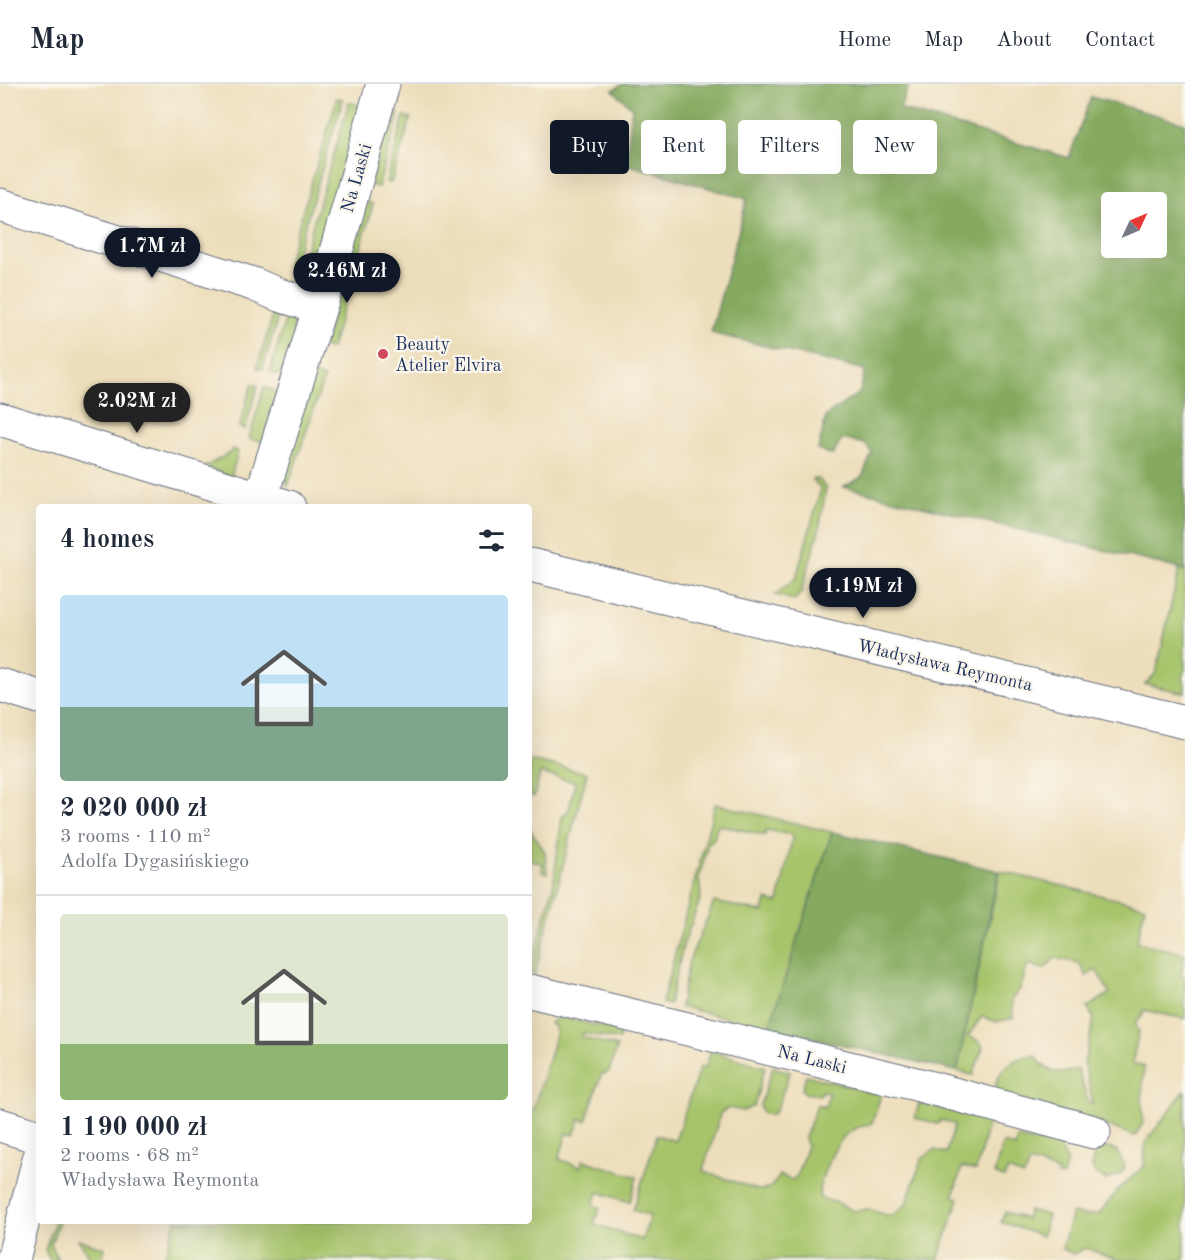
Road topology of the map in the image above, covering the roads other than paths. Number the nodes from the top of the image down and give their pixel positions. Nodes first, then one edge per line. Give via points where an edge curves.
1 (383, 84) edge
2 (0, 205) edge
3 (319, 307) junction
4 (0, 419) edge
5 (270, 504) edge
6 (532, 566) edge
7 (0, 685) edge
8 (36, 696) edge
9 (1185, 722) edge
10 (532, 991) edge
11 (0, 1125) edge
12 (1094, 1132) dead end
13 (36, 1136) edge
14 (36, 1171) edge
15 (13, 1260) edge

1 - 3 street, Na Laski
2 - 3 street
3 - 5 street, Na Laski
4 - 5 street
6 - 9 street, Władysława Reymonta
7 - 8 street
10 - 12 street, Na Laski via 916,1084
11 - 13 street
14 - 15 street

